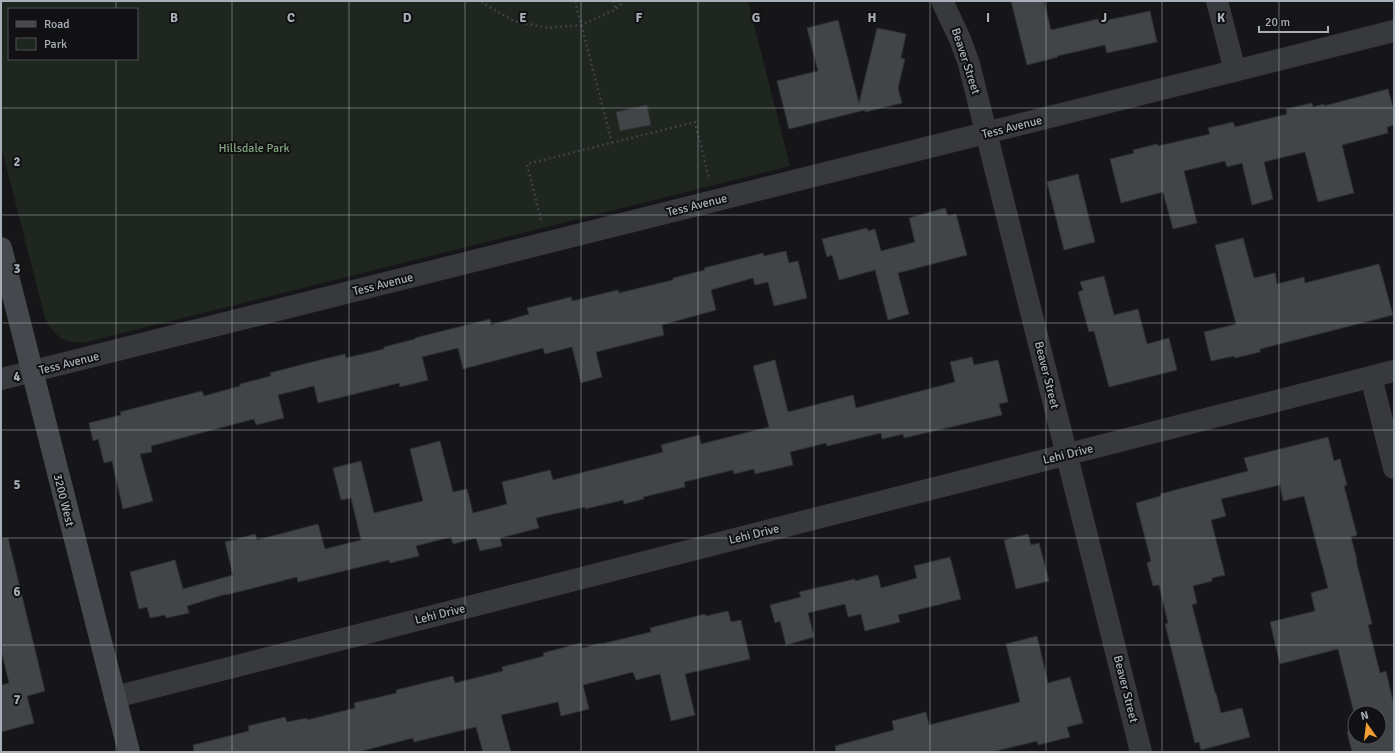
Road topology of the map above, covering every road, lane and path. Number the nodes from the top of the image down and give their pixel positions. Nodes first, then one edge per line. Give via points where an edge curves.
1 (482, 1) edge
2 (576, 1) edge
3 (614, 1) edge
4 (624, 1) edge
5 (942, 1) edge
6 (1217, 1) edge
7 (616, 9) junction
8 (582, 25) junction
9 (1394, 31) edge
10 (1235, 71) junction
11 (987, 133) junction
12 (612, 143) junction
13 (709, 178) dead end
14 (541, 221) dead end
15 (1, 248) edge
16 (1394, 371) edge
17 (32, 372) junction
18 (1371, 377) junction
19 (1, 379) edge
20 (1067, 454) junction
21 (1394, 468) edge
22 (115, 697) junction
23 (129, 752) edge
24 (1141, 752) edge

1 - 8 path via 514,21 548,28
2 - 8 path
3 - 7 path
4 - 7 path
5 - 11 street, Beaver Street via 969,64
6 - 10 street
7 - 8 path
8 - 12 path
9 - 10 street, Tess Avenue
10 - 11 street, Tess Avenue
11 - 17 street, Tess Avenue
11 - 20 street, Beaver Street
12 - 13 path via 695,122
12 - 14 path via 526,164
15 - 17 main road, 3200 West
16 - 18 street, Lehi Drive
17 - 19 street, Tess Avenue
17 - 22 main road, 3200 West
18 - 20 street, Lehi Drive
18 - 21 street
20 - 22 street, Lehi Drive
20 - 24 street, Beaver Street
22 - 23 main road, 3200 West

